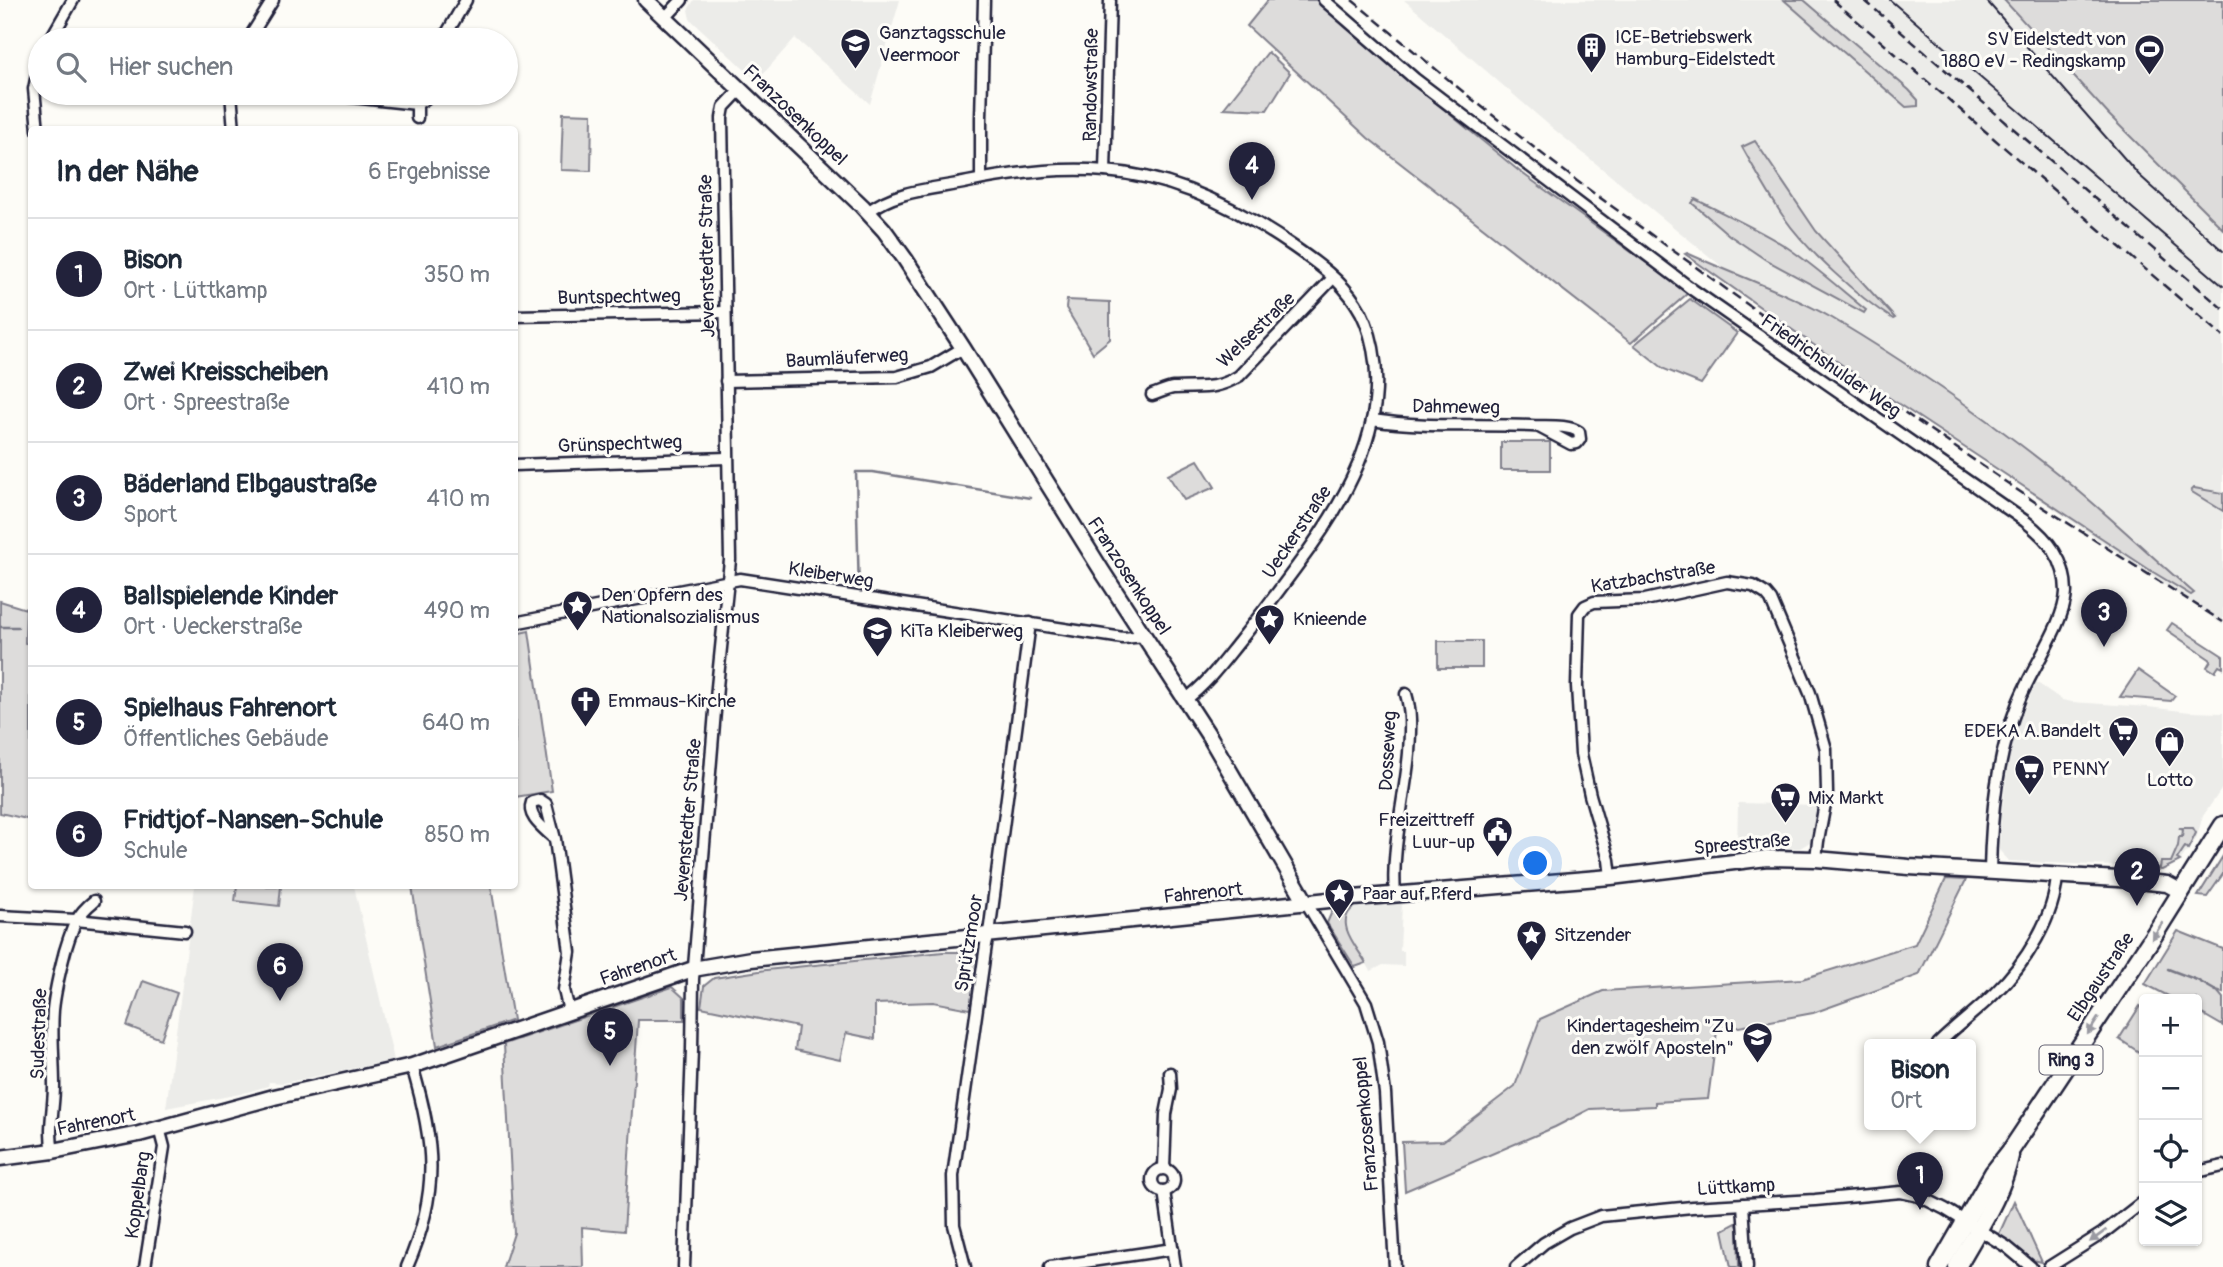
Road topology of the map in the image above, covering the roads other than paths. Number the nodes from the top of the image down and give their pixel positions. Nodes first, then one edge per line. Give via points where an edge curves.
1 (74, 0) edge
2 (273, 0) edge
3 (466, 0) edge
4 (646, 0) edge
5 (682, 0) edge
6 (984, 0) edge
7 (1110, 0) edge
8 (1324, 0) edge
9 (665, 18) junction
10 (57, 28) edge
11 (256, 28) edge
12 (450, 28) edge
13 (740, 90) junction
14 (34, 105) edge
15 (232, 105) edge
16 (416, 105) edge
17 (417, 118) dead end
18 (37, 126) edge
19 (234, 126) edge
20 (1105, 171) junction
21 (981, 179) junction
22 (868, 212) junction
23 (1333, 278) junction
24 (725, 312) junction
25 (518, 316) edge
26 (964, 348) junction
27 (726, 381) junction
28 (1152, 395) dead end
29 (1372, 419) junction
30 (1539, 427) dead end
31 (727, 458) junction
32 (518, 466) edge
33 (728, 582) junction
34 (518, 622) edge
35 (1030, 623) junction
36 (1145, 635) junction
37 (1406, 694) dead end
38 (1185, 700) junction
39 (2223, 825) edge
40 (555, 839) dead end
41 (1816, 859) junction
42 (1990, 871) junction
43 (2057, 875) junction
44 (1611, 877) junction
45 (2180, 891) junction
46 (1395, 893) junction
47 (94, 901) dead end
48 (1306, 902) junction
49 (0, 916) edge
50 (76, 920) junction
51 (185, 931) dead end
52 (988, 935) junction
53 (693, 969) junction
54 (569, 1011) junction
55 (1944, 1039) edge
56 (412, 1066) junction
57 (1170, 1073) dead end
58 (159, 1128) junction
59 (52, 1151) junction
60 (0, 1158) edge
61 (2223, 1166) edge
62 (1164, 1168) junction
63 (2202, 1171) edge
64 (1164, 1191) junction
65 (1743, 1204) junction
66 (2139, 1204) edge
67 (1971, 1225) junction
68 (1173, 1249) junction
69 (145, 1267) edge
70 (407, 1267) edge
71 (684, 1267) edge
72 (965, 1267) edge
73 (1050, 1267) edge
74 (1175, 1267) edge
75 (1395, 1267) edge
76 (1516, 1267) edge
77 (1747, 1267) edge
78 (1939, 1267) edge
79 (1957, 1267) edge
80 (2031, 1267) edge
81 (2049, 1267) edge

1 - 10 street
2 - 11 street
3 - 12 street
4 - 9 street, Franzosenkoppel
5 - 9 street
6 - 21 street
7 - 20 street, Randowstraße
8 - 42 street, Friedrichshulder Weg via 1415,79 1693,290 2025,521 2054,548 2064,576 2064,607 2008,732 1996,789
9 - 13 street, Franzosenkoppel
13 - 22 street, Franzosenkoppel
13 - 24 street, Jevenstedter Straße via 724,107 722,118
14 - 18 street
15 - 19 street
16 - 17 street
20 - 21 street, Ueckerstraße via 1044,171
20 - 23 street, Ueckerstraße via 1161,181 1242,213
21 - 22 street, Ueckerstraße via 892,198
22 - 26 street, Franzosenkoppel
23 - 28 street, Welsestraße via 1227,384 1170,388
23 - 29 street, Ueckerstraße via 1356,303 1371,337 1376,370
24 - 25 street, Buntspechtweg
24 - 27 street, Jevenstedter Straße
26 - 27 street, Baumläuferweg via 931,367 897,377
26 - 36 street, Franzosenkoppel
27 - 31 street, Jevenstedter Straße
29 - 30 street, Dahmeweg
29 - 38 street, Ueckerstraße via 1351,482 1321,533 1211,677
31 - 32 street, Grünspechtweg
31 - 33 street, Jevenstedter Straße
33 - 34 street, Kleiberweg
33 - 35 street, Kleiberweg via 740,579
33 - 53 street, Jevenstedter Straße
35 - 36 street, Kleiberweg via 1123,638
35 - 52 street, Sprützmoor
36 - 38 street, Franzosenkoppel
37 - 46 street, Dosseweg via 1410,733
38 - 48 street, Franzosenkoppel
39 - 45 main road, Elbgaustraße / Ring 3
40 - 54 street via 570,952 564,990
41 - 42 street, Spreestraße
41 - 44 street, Spreestraße via 1757,859
41 - 44 street, Katzbachstraße via 1828,777 1817,713 1771,600 1754,586 1727,582 1645,600 1589,603 1579,614 1581,754
42 - 43 street, Spreestraße
43 - 45 street, Spreestraße via 2156,882
43 - 55 street via 2055,894 2025,956 1997,992
44 - 46 street, Spreestraße
45 -> 67 main road, Elbgaustraße / Ring 3 via 2011,1150 2004,1180
46 - 48 street, Spreestraße
47 - 50 street, Sudestraße
48 - 52 street, Fahrenort
48 - 75 street, Franzosenkoppel via 1366,1003 1378,1042 1387,1113
49 - 50 street
50 - 51 street
50 - 59 street, Sudestraße via 53,1010
52 - 53 street, Fahrenort
52 - 72 street, Sprützmoor via 953,1176 954,1223
53 - 54 street, Fahrenort
53 - 71 street, Jevenstedter Straße
54 - 56 street, Fahrenort
56 - 58 street, Fahrenort
56 - 70 street via 431,1159 427,1211
57 - 62 street
58 - 59 street, Fahrenort
58 - 69 street, Koppelbarg via 164,1147
59 - 60 street, Fahrenort
61 - 63 street
62 - 64 street via 1175,1180
62 - 64 street via 1152,1177 1153,1186
64 - 68 street
65 - 67 street, Lüttkamp via 1909,1193
65 - 76 street, Lüttkamp via 1601,1216 1570,1228
65 - 77 street
66 -> 81 street
67 - 78 main road, Elbgaustraße / Ring 3
67 - 79 main road, Elbgaustraße / Ring 3
67 - 80 street, Lüttkamp
68 - 73 street
68 - 74 street

